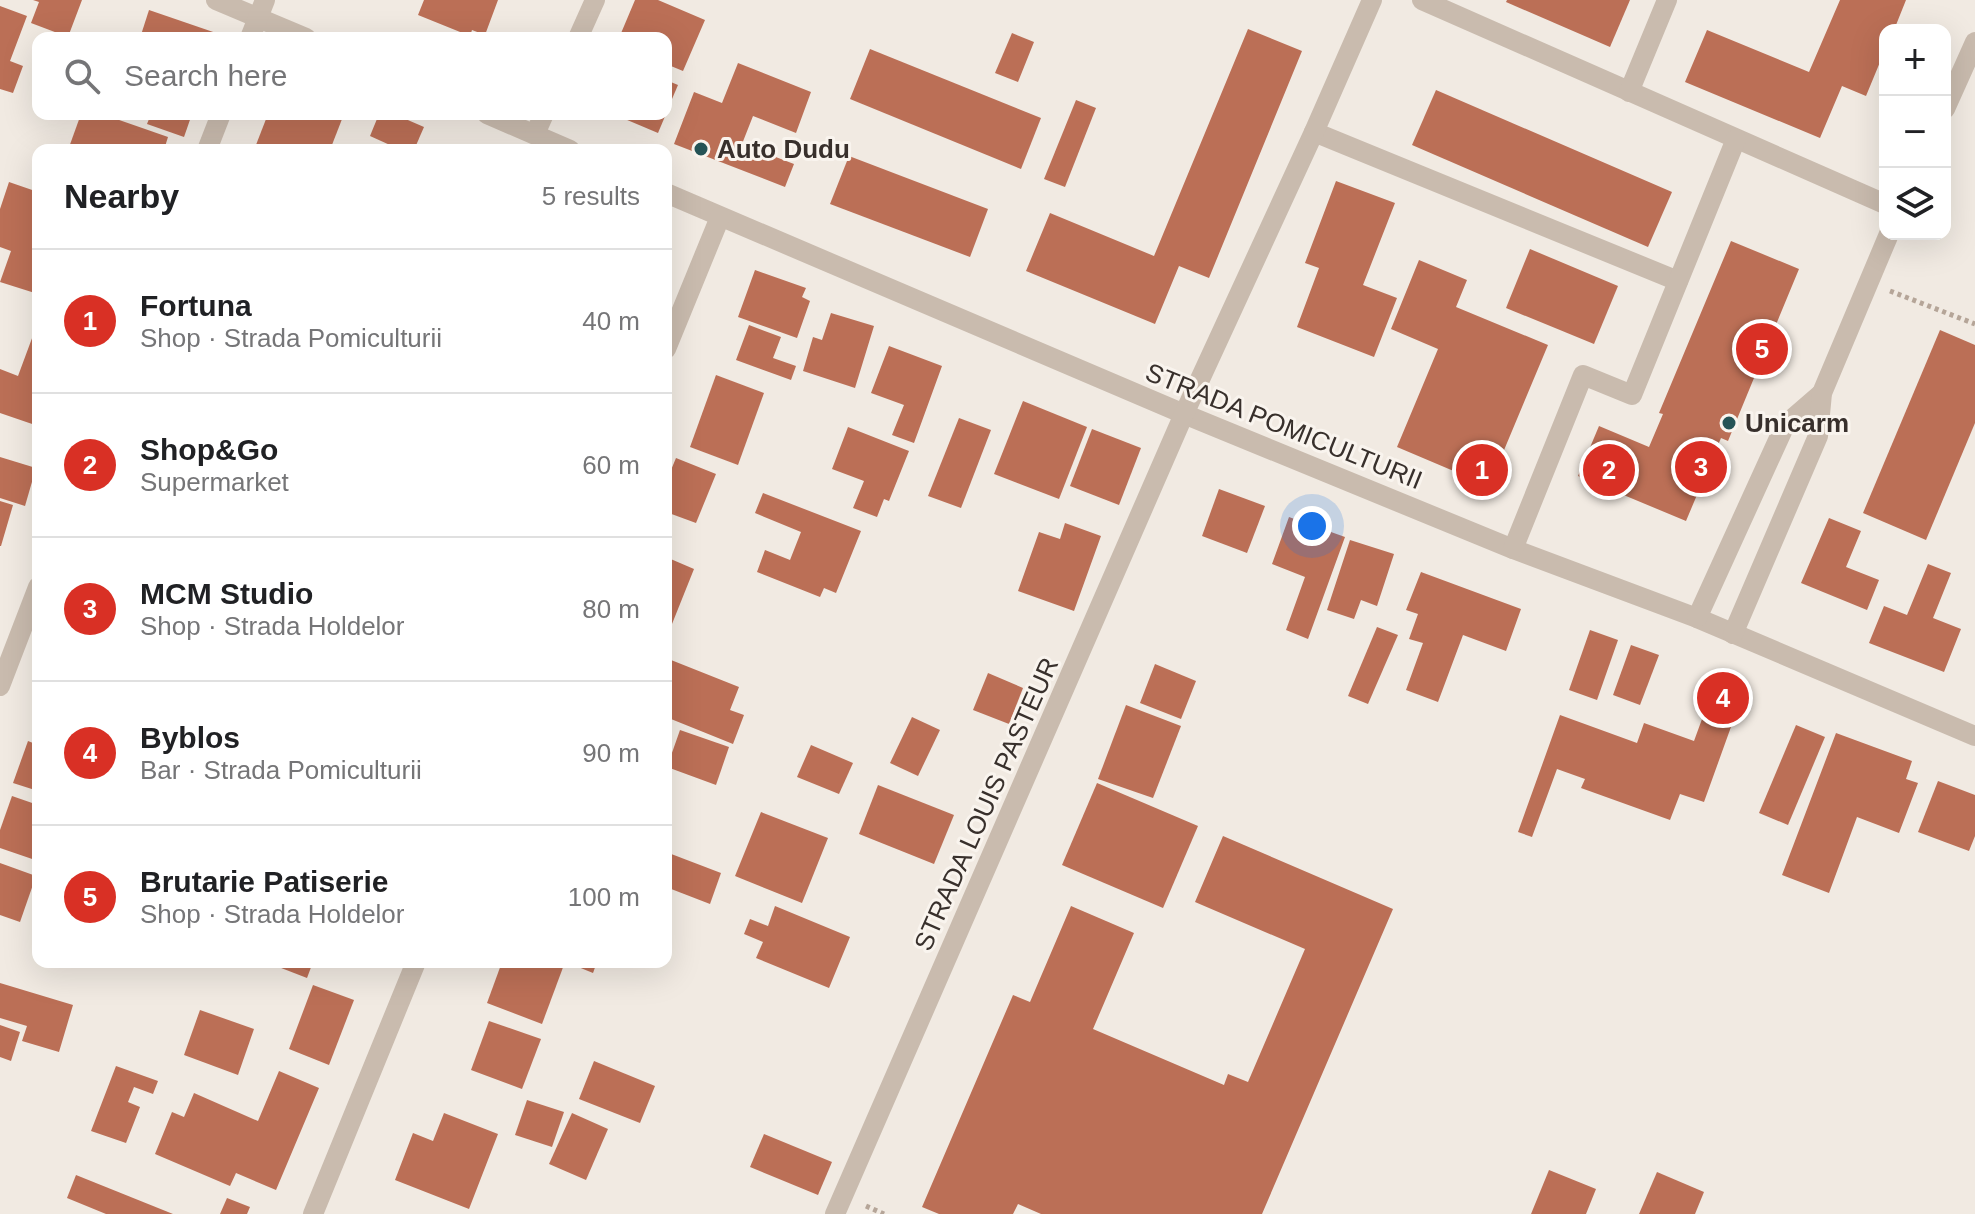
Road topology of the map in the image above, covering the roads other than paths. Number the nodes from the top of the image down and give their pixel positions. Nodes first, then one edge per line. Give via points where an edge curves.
1 (216, 0) edge
2 (595, 0) edge
3 (1372, 0) edge
4 (1422, 0) edge
5 (1667, 0) edge
6 (262, 9) edge
7 (252, 32) edge
8 (297, 32) edge
9 (581, 32) edge
10 (1975, 42) edge
11 (1629, 92) junction
12 (1951, 96) edge
13 (219, 120) edge
14 (501, 120) edge
15 (541, 120) edge
16 (1314, 132) junction
17 (535, 134) junction
18 (1736, 139) junction
19 (209, 144) edge
20 (557, 144) edge
21 (672, 196) edge
22 (1879, 201) edge
23 (720, 217) junction
24 (1887, 240) edge
25 (1678, 281) junction
26 (672, 334) edge
27 (1822, 393) junction
28 (1184, 414) junction
29 (1513, 549) junction
30 (32, 603) edge
31 (1697, 618) junction
32 (1733, 634) junction
33 (0, 686) edge
34 (1975, 736) edge
35 (414, 968) edge
36 (313, 1214) edge
37 (835, 1214) edge

1 - 6 street
2 - 9 street
3 - 16 street, STRADA LOUIS PASTEUR
4 - 11 street
5 - 11 street
6 - 7 street
6 - 8 street
10 - 12 street
11 - 18 street
13 - 19 street
14 - 17 street
15 - 17 street
16 - 25 street
16 - 28 street, STRADA LOUIS PASTEUR
17 - 20 street
18 - 22 street
18 - 25 street
21 - 23 street, STRADA POMICULTURII
23 - 26 street
23 - 28 street, STRADA POMICULTURII
24 - 27 street
25 - 29 street via 1632,395 1583,375
27 - 31 street via 1785,425
27 - 32 street via 1818,436
28 - 29 street, STRADA POMICULTURII
28 - 37 street, STRADA LOUIS PASTEUR
29 - 31 street, STRADA POMICULTURII
30 - 33 street
31 - 32 street, STRADA POMICULTURII
32 - 34 street, STRADA POMICULTURII
35 - 36 street

